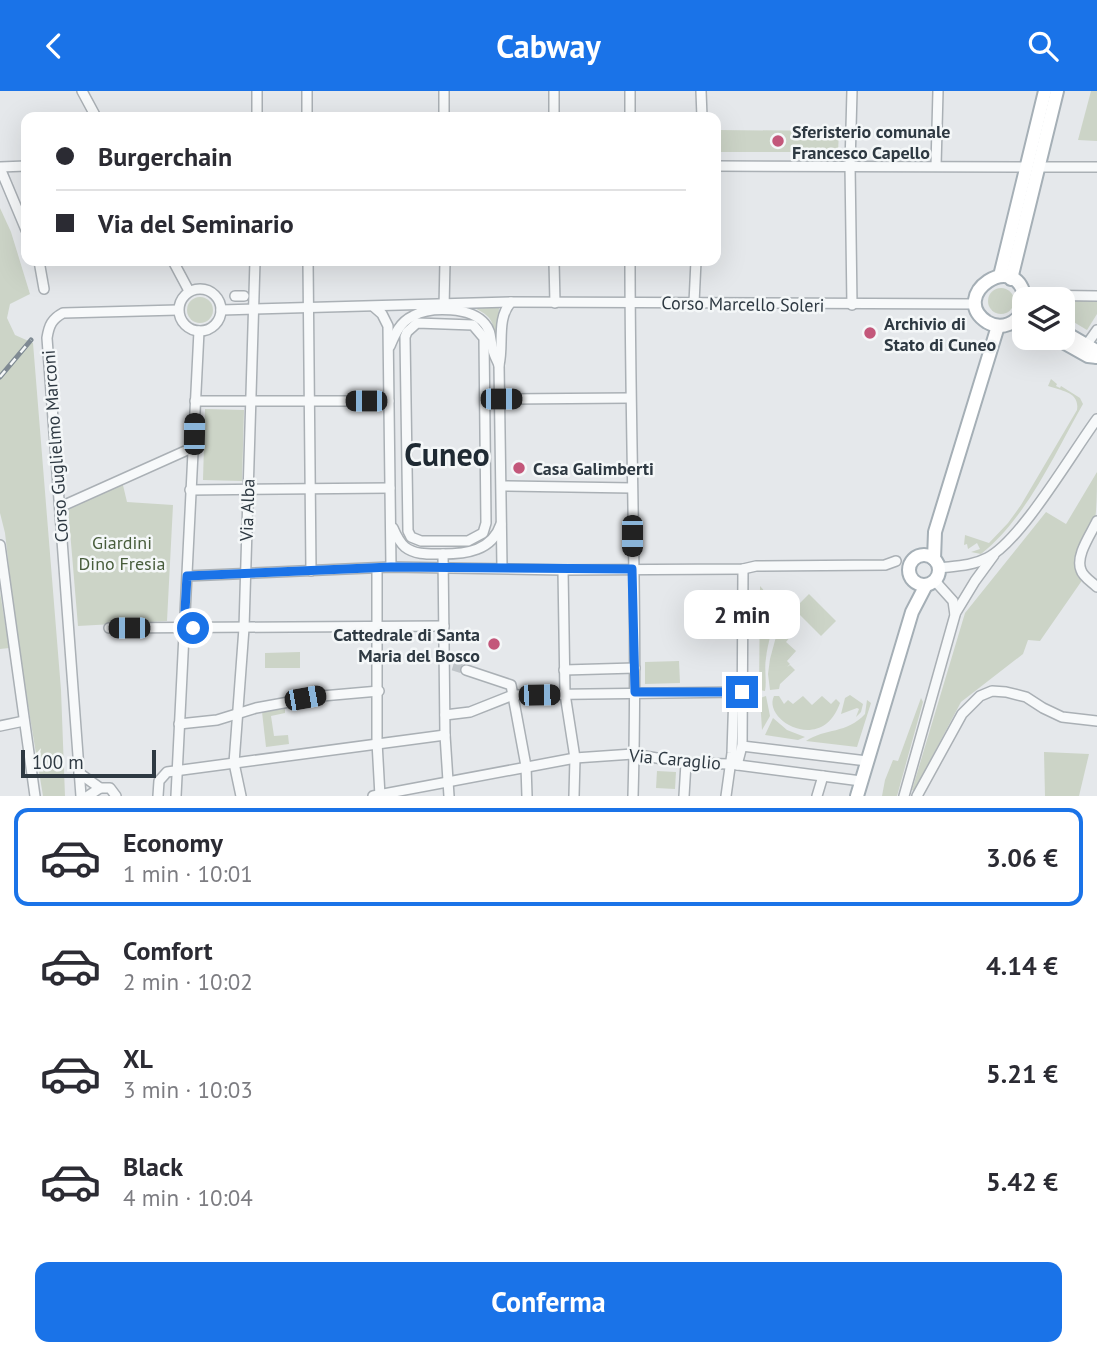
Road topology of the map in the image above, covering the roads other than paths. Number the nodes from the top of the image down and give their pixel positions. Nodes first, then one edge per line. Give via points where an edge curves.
1 (82, 91) edge
2 (257, 91) edge
3 (307, 91) edge
4 (444, 91) edge
5 (554, 91) edge
6 (630, 91) edge
7 (701, 91) edge
8 (852, 91) edge
9 (938, 91) edge
10 (1045, 91) edge
11 (1057, 91) edge
12 (93, 112) edge
13 (257, 112) edge
14 (307, 112) edge
15 (444, 112) edge
16 (554, 112) edge
17 (630, 112) edge
18 (702, 112) edge
19 (850, 165) junction
20 (21, 166) edge
21 (721, 166) edge
22 (936, 166) junction
23 (0, 167) edge
24 (1033, 167) junction
25 (1097, 167) edge
26 (21, 218) edge
27 (40, 266) edge
28 (176, 266) edge
29 (255, 266) edge
30 (308, 266) edge
31 (444, 266) edge
32 (554, 266) edge
33 (630, 266) edge
34 (696, 266) edge
35 (1006, 277) junction
36 (1021, 287) edge
37 (44, 289) dead end
38 (190, 291) junction
39 (1075, 296) edge
40 (1097, 296) edge
41 (511, 302) junction
42 (555, 303) junction
43 (630, 303) junction
44 (694, 303) junction
45 (852, 305) junction
46 (976, 305) junction
47 (444, 306) junction
48 (308, 307) junction
49 (373, 307) junction
50 (254, 308) junction
51 (178, 310) junction
52 (221, 310) junction
53 (1012, 321) edge
54 (998, 326) junction
55 (1097, 330) edge
56 (199, 331) junction
57 (1075, 338) edge
58 (1087, 344) junction
59 (1075, 345) edge
60 (389, 348) junction
61 (1075, 348) edge
62 (1097, 357) edge
63 (499, 365) junction
64 (630, 398) junction
65 (501, 399) junction
66 (195, 401) junction
67 (309, 401) junction
68 (389, 401) junction
69 (250, 402) junction
70 (1097, 419) edge
71 (194, 447) junction
72 (502, 486) junction
73 (309, 488) junction
74 (390, 488) junction
75 (632, 488) junction
76 (190, 490) junction
77 (248, 490) junction
78 (60, 507) junction
79 (502, 517) junction
80 (391, 520) junction
81 (1097, 521) edge
82 (463, 541) joint
83 (0, 545) edge
84 (998, 550) junction
85 (443, 554) junction
86 (897, 561) dead end
87 (969, 564) junction
88 (391, 567) junction
89 (444, 567) junction
90 (502, 567) junction
91 (377, 568) junction
92 (632, 569) junction
93 (743, 569) junction
94 (563, 570) junction
95 (311, 571) junction
96 (928, 572) junction
97 (245, 573) junction
98 (187, 576) junction
99 (975, 580) junction
100 (1097, 587) edge
101 (954, 615) junction
102 (378, 626) junction
103 (444, 626) junction
104 (109, 628) dead end
105 (184, 628) junction
106 (244, 628) junction
107 (635, 669) junction
108 (466, 670) tunnel mouth
109 (564, 670) junction
110 (379, 691) junction
111 (635, 692) junction
112 (738, 692) junction
113 (565, 694) junction
114 (513, 695) junction
115 (237, 714) junction
116 (445, 715) junction
117 (24, 721) junction
118 (1097, 721) edge
119 (179, 724) junction
120 (0, 726) edge
121 (444, 735) junction
122 (377, 742) junction
123 (742, 746) junction
124 (633, 754) junction
125 (575, 758) junction
126 (867, 761) junction
127 (234, 763) junction
128 (687, 763) junction
129 (734, 764) junction
130 (526, 766) junction
131 (177, 771) junction
132 (79, 773) junction
133 (823, 776) junction
134 (862, 782) junction
135 (449, 783) junction
136 (100, 788) junction
137 (378, 795) edge
138 (35, 796) edge
139 (81, 796) edge
140 (88, 796) edge
141 (116, 796) edge
142 (158, 796) edge
143 (176, 796) edge
144 (241, 796) edge
145 (449, 796) edge
146 (527, 796) edge
147 (574, 796) edge
148 (633, 796) edge
149 (684, 796) edge
150 (726, 796) edge
151 (817, 796) edge
152 (857, 796) edge
153 (904, 796) edge
154 (916, 796) edge

1 - 12 street
2 - 13 street
3 - 14 street
4 - 15 street
5 - 16 street
6 - 17 street
7 - 18 street
8 - 19 street
9 - 22 street
10 - 24 main road
11 - 24 main road
19 - 21 street
19 - 22 street
19 - 45 street
20 - 23 street
22 - 24 street
23 - 26 street
24 - 25 street
24 - 35 main road
27 - 37 street
28 - 38 street
29 - 50 street, Via Alba
30 - 48 street
31 - 47 street
32 - 42 street
33 - 43 street
34 - 44 street
35 - 36 main road
35 - 46 main road via 987,280 978,291
38 - 51 street
38 - 52 street via 208,290 218,298
39 - 40 street
41 - 42 street, Corso Marcello Soleri
41 - 47 street, Corso Marcello Soleri
41 - 63 street via 502,317
42 - 43 street, Corso Marcello Soleri
43 - 44 street, Corso Marcello Soleri
43 - 64 street
44 - 45 street, Corso Marcello Soleri
45 - 46 street, Corso Marcello Soleri
46 - 54 main road via 983,319
47 - 49 street
47 - 60 street via 412,316
47 - 63 street via 466,311 485,323
48 - 49 street
48 - 50 street
48 - 67 street
49 - 60 street via 388,326
50 - 52 street
50 - 69 street, Via Alba
51 - 56 street via 187,327
51 - 78 street, Corso Guglielmo Marconi via 63,313 49,325
52 - 56 street via 212,327
53 - 54 main road
54 - 96 main road via 935,532
55 - 58 street
56 - 66 street
57 - 58 main road
58 - 59 main road
58 - 62 main road
60 - 68 street
61 - 62 main road
63 - 65 street
64 - 65 street
64 - 75 street
65 - 72 street
66 - 69 street
66 - 71 street
67 - 68 street
67 - 69 street
67 - 73 street
68 - 74 street
69 - 77 street, Via Alba
70 - 84 street via 1027,518
71 - 76 street
71 - 78 street
72 - 75 street
72 - 79 street
73 - 74 street
73 - 77 street
73 - 95 street
74 - 80 street
75 - 92 street
76 - 77 street
76 - 98 street
77 - 97 street, Via Alba
78 - 132 street, Corso Guglielmo Marconi
79 - 85 street via 498,533 484,546
79 - 90 street
80 - 85 street via 402,545 420,554
80 - 88 street
81 - 100 street via 1079,563
82 - 82 street via 421,541 408,531 405,337 417,323 473,325 484,338 486,523 478,537
83 - 117 street
84 - 87 street
84 - 99 street
85 - 89 street
86 - 93 street
87 - 96 street
87 - 99 street
88 - 89 street
88 - 91 street
89 - 90 street
89 - 103 street
90 - 94 street
91 - 95 street
91 - 102 street
92 - 93 street
92 - 94 street
92 - 107 street
93 - 112 street
94 - 109 street
95 - 97 street
96 - 101 street via 953,601
96 - 126 main road
97 - 98 street
97 - 106 street, Via Alba
98 - 105 street
99 - 101 street
101 - 153 street
102 - 103 street
102 - 106 street
102 - 110 street
103 - 116 street via 449,664
104 - 105 street
105 - 106 street
105 - 119 street
106 - 115 street, Via Alba
107 - 109 street
107 - 111 street
108 - 114 street via 511,685
109 - 113 street
110 - 115 street via 322,695
110 - 122 street
111 - 112 street
111 - 113 street
111 - 124 street
112 - 123 street
112 - 129 street
113 - 114 street
113 - 125 street
114 - 116 street via 470,712
114 - 130 street
115 - 119 street
115 - 127 street, Via Alba
116 - 121 street
117 - 120 street
117 - 138 street
118 - 154 street via 1062,717 1026,698 992,691 962,714
119 - 131 street
121 - 122 street
121 - 135 street
122 - 127 street
122 - 137 street
123 - 126 street, Via Caraglio
123 - 129 street
124 - 125 street, Via Caraglio
124 - 128 street, Via Caraglio
124 - 148 street
125 - 130 street, Via Caraglio
125 - 147 street
126 - 134 main road
127 - 131 street
127 - 144 street, Via Alba
128 - 129 street, Via Caraglio
128 - 149 street
129 - 133 street, Via Caraglio
129 - 150 street
130 - 135 street, Via Caraglio
130 - 146 street
131 - 142 street via 162,775
131 - 143 street
132 - 136 street
132 - 139 street, Corso Guglielmo Marconi
133 - 134 street, Via Caraglio
133 - 151 street
134 - 152 main road
135 - 137 street, Via Caraglio
135 - 145 street
136 - 140 street
136 - 141 street via 110,788

